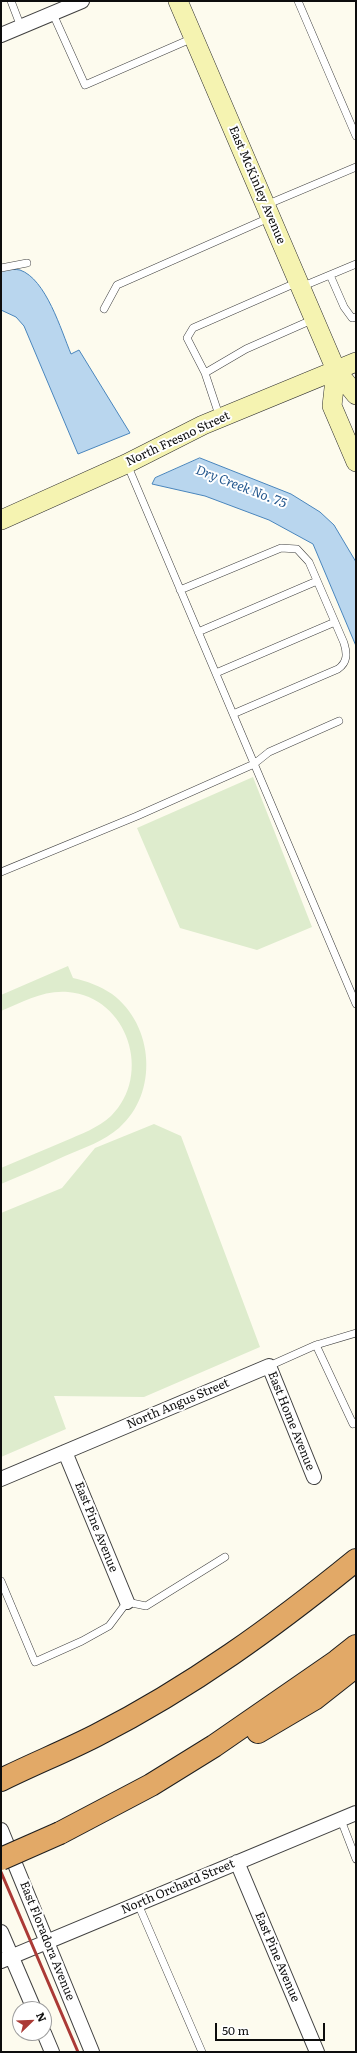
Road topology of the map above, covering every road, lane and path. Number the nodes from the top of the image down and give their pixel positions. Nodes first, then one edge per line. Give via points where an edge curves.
1 (10, 1) edge
2 (178, 1) edge
3 (298, 1) edge
4 (74, 2) edge
5 (53, 14) junction
6 (21, 27) junction
7 (1, 35) edge
8 (194, 38) junction
9 (356, 136) edge
10 (356, 167) edge
11 (268, 211) junction
12 (27, 263) dead end
13 (354, 265) edge
14 (1, 268) edge
15 (355, 273) dead end
16 (330, 275) junction
17 (300, 284) junction
18 (104, 308) dead end
19 (356, 317) edge
20 (314, 319) junction
21 (356, 362) edge
22 (336, 370) junction
23 (205, 372) junction
24 (356, 395) edge
25 (220, 418) junction
26 (356, 462) edge
27 (128, 463) junction
28 (1, 520) edge
29 (317, 581) junction
30 (180, 590) junction
31 (335, 622) junction
32 (198, 632) junction
33 (216, 673) junction
34 (233, 714) junction
35 (339, 721) dead end
36 (254, 764) junction
37 (1, 872) edge
38 (356, 1004) edge
39 (356, 1334) edge
40 (316, 1345) junction
41 (269, 1366) junction
42 (356, 1422) edge
43 (65, 1452) junction
44 (314, 1477) dead end
45 (1, 1479) edge
46 (225, 1557) dead end
47 (356, 1560) edge
48 (1, 1581) edge
49 (127, 1602) junction
50 (356, 1646) edge
51 (356, 1666) edge
52 (29, 1766) junction
53 (1, 1774) edge
54 (1, 1780) edge
55 (151, 1785) junction
56 (356, 1813) edge
57 (341, 1820) junction
58 (1, 1830) edge
59 (1, 1858) edge
60 (356, 1859) edge
61 (237, 1862) junction
62 (138, 1904) junction
63 (1, 1932) edge
64 (46, 1942) junction
65 (6, 1959) edge
66 (30, 2001) edge
67 (47, 2041) edge
68 (52, 2052) edge
69 (92, 2052) edge
70 (202, 2052) edge
71 (317, 2052) edge

1 - 6 lane
2 - 8 main road, East McKinley Avenue
3 - 9 lane
4 - 5 street
5 - 6 street
5 - 8 lane via 85,85
6 - 7 street
8 - 11 main road, East McKinley Avenue
10 - 11 lane
11 - 17 main road, East McKinley Avenue
11 - 18 lane via 118,285
12 - 14 lane
13 - 15 lane
13 - 16 lane
16 - 17 lane
16 - 19 lane via 344,307 352,318
17 - 20 main road, East McKinley Avenue
17 - 23 lane via 193,328 187,338
20 - 22 main road, East McKinley Avenue
20 - 23 lane via 246,349
21 - 22 main road, North Fresno Street
22 - 24 main road, East McKinley Avenue
22 - 25 main road, North Fresno Street
22 - 26 main road, East McKinley Avenue via 332,406
23 - 25 lane
25 - 27 main road, North Fresno Street
27 - 28 main road, North Fresno Street
27 - 30 lane
29 - 30 lane via 302,553 297,549 281,548
29 - 31 lane
29 - 32 lane
30 - 32 lane
31 - 33 lane
31 - 34 lane via 346,653 343,666
32 - 33 lane
33 - 34 lane
34 - 36 lane
35 - 36 lane via 269,752
36 - 37 lane
36 - 38 lane
39 - 40 lane, North Angus Street
40 - 41 lane, North Angus Street
40 - 42 lane via 352,1424
41 - 43 street, North Angus Street
41 - 44 street, East Home Avenue
43 - 45 street, North Angus Street
43 - 49 street, East Pine Avenue
46 - 49 lane via 146,1606
47 - 52 highway via 240,1650 97,1735
48 - 49 lane via 35,1662 109,1626
50 - 55 highway via 265,1712
51 - 55 highway via 314,1699 270,1725 220,1753
52 - 53 highway
52 - 54 highway
55 - 59 highway, bridge via 60,1833
56 - 57 street, North Orchard Street
57 - 60 lane
57 - 61 street, North Orchard Street
58 - 64 street, East Floradora Avenue
61 - 62 street, North Orchard Street
61 - 71 street, East Pine Avenue
62 - 64 street, North Orchard Street
62 - 70 lane
63 - 65 street
64 - 65 street, North Orchard Street
64 - 69 street, East Floradora Avenue
65 - 66 street
67 - 68 street

